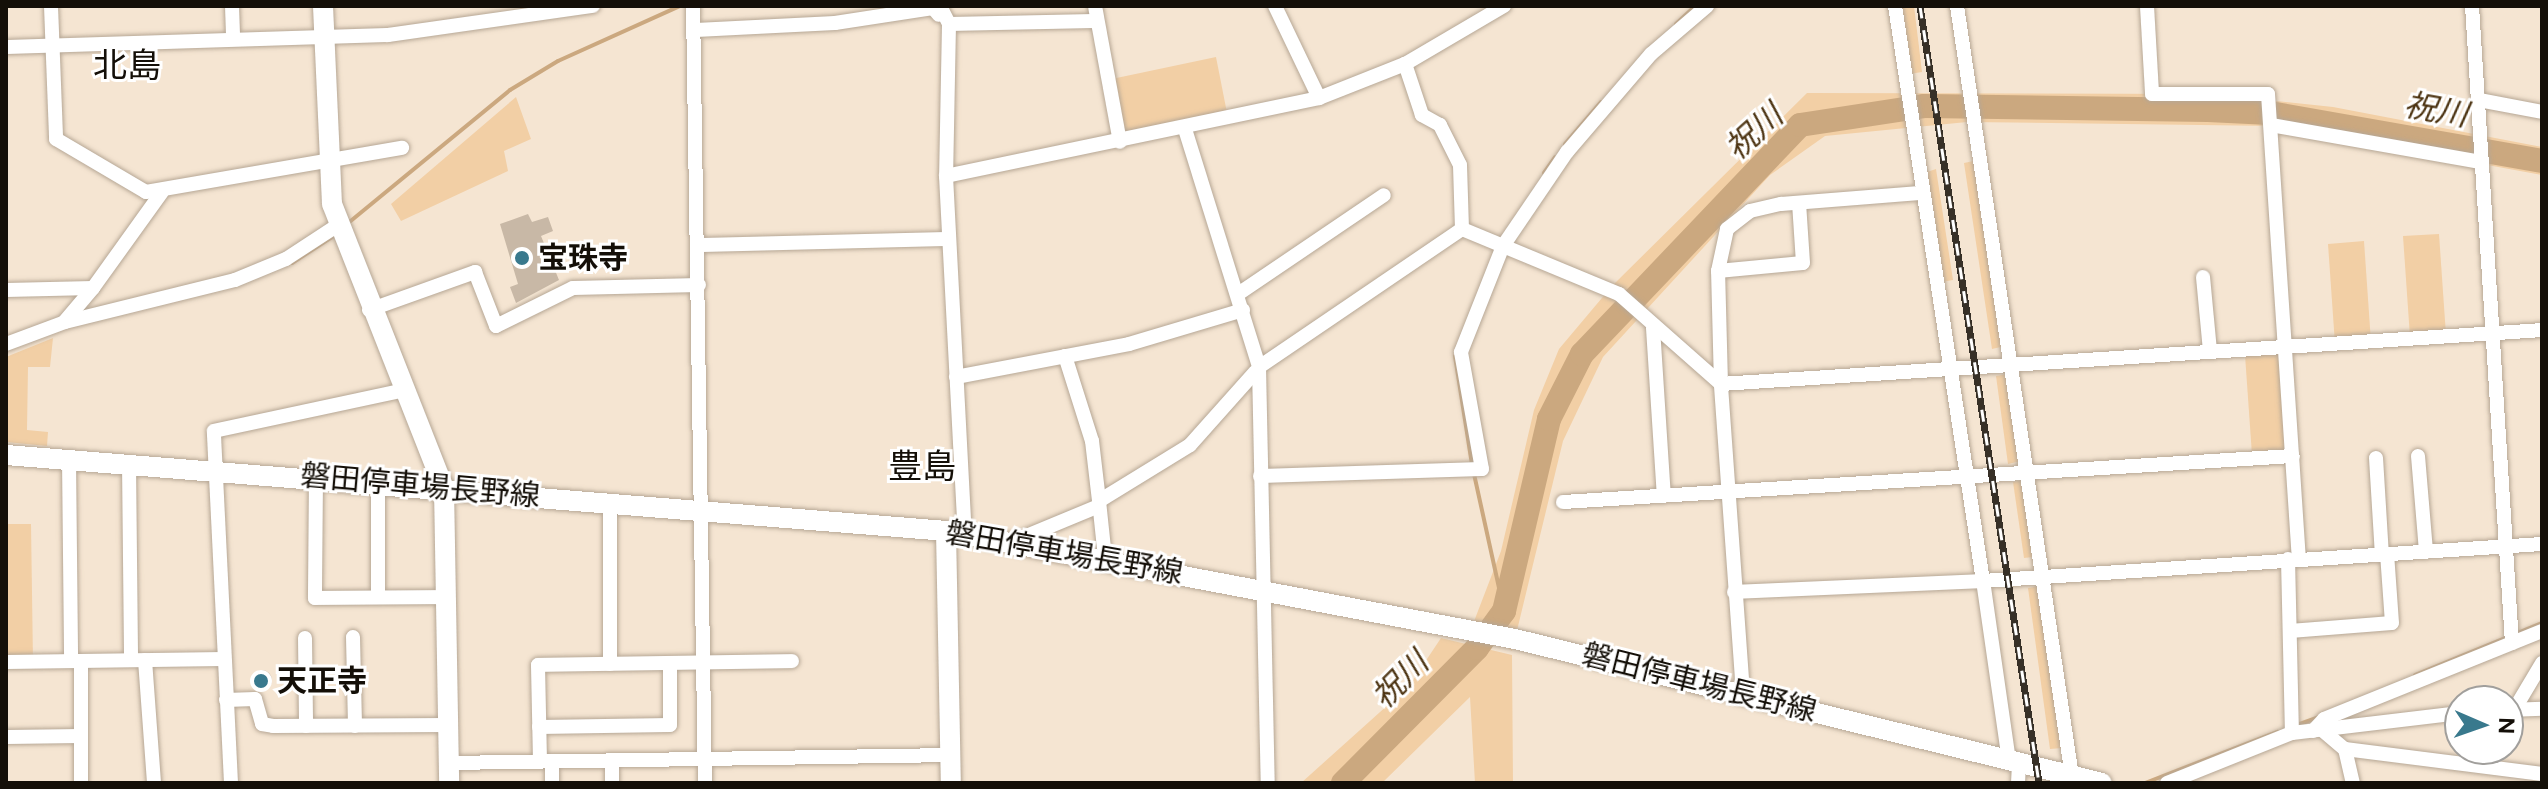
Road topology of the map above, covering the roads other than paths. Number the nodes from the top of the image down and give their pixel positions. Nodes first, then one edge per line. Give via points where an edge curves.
1 (51, 6) edge
2 (232, 6) edge
3 (323, 6) edge
4 (583, 6) edge
5 (1275, 6) edge
6 (1504, 6) edge
7 (1707, 6) edge
8 (1895, 6) edge
9 (1957, 6) edge
10 (2147, 6) edge
11 (2472, 6) edge
12 (696, 7) edge
13 (1095, 14) edge
14 (943, 15) edge
15 (696, 30) junction
16 (233, 36) junction
17 (322, 38) junction
18 (52, 45) junction
19 (6, 47) edge
20 (1405, 64) junction
21 (1319, 98) junction
22 (2479, 100) junction
23 (2542, 112) edge
24 (2271, 125) junction
25 (1185, 129) junction
26 (1120, 142) junction
27 (402, 148) dead end
28 (328, 161) junction
29 (2481, 162) junction
30 (946, 176) junction
31 (162, 192) junction
32 (1920, 193) junction
33 (1384, 195) dead end
34 (1799, 203) junction
35 (1462, 229) junction
36 (340, 232) junction
37 (949, 239) junction
38 (699, 245) junction
39 (1503, 246) junction
40 (1718, 271) junction
41 (2203, 277) dead end
42 (699, 285) junction
43 (93, 288) junction
44 (6, 290) edge
45 (1238, 294) junction
46 (369, 310) junction
47 (1243, 310) junction
48 (65, 322) junction
49 (1653, 328) junction
50 (2542, 330) edge
51 (2493, 334) junction
52 (6, 344) edge
53 (2285, 346) junction
54 (2210, 351) junction
55 (1065, 356) junction
56 (2011, 364) junction
57 (1949, 367) junction
58 (1257, 369) junction
59 (956, 377) junction
60 (1721, 384) junction
61 (406, 390) junction
62 (6, 455) edge
63 (2293, 456) junction
64 (2418, 456) dead end
65 (2376, 458) dead end
66 (69, 459) junction
67 (129, 463) junction
68 (215, 470) junction
69 (2026, 473) junction
70 (1966, 475) junction
71 (1260, 476) junction
72 (316, 477) junction
73 (378, 481) junction
74 (444, 488) junction
75 (1728, 493) junction
76 (1664, 496) junction
77 (610, 501) junction
78 (1563, 502) dead end
79 (1099, 504) junction
80 (702, 508) junction
81 (956, 532) junction
82 (1012, 542) junction
83 (2542, 544) edge
84 (2506, 546) junction
85 (2426, 552) junction
86 (2384, 555) junction
87 (1105, 558) junction
88 (2293, 559) junction
89 (2041, 574) junction
90 (1983, 581) junction
91 (1264, 589) junction
92 (1734, 592) junction
93 (378, 597) junction
94 (447, 597) junction
95 (2290, 631) junction
96 (2542, 631) edge
97 (353, 637) dead end
98 (305, 638) dead end
99 (2512, 643) junction
100 (224, 659) junction
101 (138, 660) junction
102 (76, 661) junction
103 (792, 661) dead end
104 (6, 662) edge
105 (704, 662) junction
106 (670, 663) junction
107 (2542, 663) edge
108 (610, 664) junction
109 (2524, 690) edge
110 (1743, 693) junction
111 (226, 700) junction
112 (2444, 715) edge
113 (448, 725) junction
114 (306, 726) junction
115 (355, 726) junction
116 (539, 727) junction
117 (2317, 731) junction
118 (2292, 733) junction
119 (81, 736) junction
120 (6, 737) edge
121 (2345, 749) junction
122 (950, 755) junction
123 (705, 759) junction
124 (612, 760) junction
125 (546, 761) junction
126 (2015, 769) edge
127 (449, 773) edge
128 (2542, 774) edge
129 (2072, 779) edge
130 (81, 783) edge
131 (154, 783) edge
132 (231, 783) edge
133 (552, 783) edge
134 (612, 783) edge
135 (705, 783) edge
136 (951, 783) edge
137 (1268, 783) edge
138 (2102, 783) edge
139 (2167, 783) edge
140 (2353, 783) edge

1 - 18 street
2 - 16 street
3 - 17 main road
4 - 17 street via 434,31
5 - 21 street
6 - 20 street
7 - 39 street via 1651,54 1567,152
8 - 32 street
9 - 56 street
10 - 24 street via 2152,94 2268,94
11 - 22 street
12 - 15 street
13 - 14 street
13 - 26 street
14 - 15 street via 933,8 835,23
14 - 30 street
15 - 38 street
16 - 17 street
16 - 18 street
17 - 28 main road
18 - 19 street
18 - 31 street via 56,139 127,183
20 - 21 street
20 - 35 street via 1422,115 1440,125 1460,165
21 - 25 street
22 - 23 street
22 - 29 street
24 - 29 street
24 - 53 street
25 - 26 street
25 - 45 street via 1198,186
26 - 30 street
27 - 28 street
28 - 31 street
28 - 36 main road
29 - 51 street
30 - 37 street
31 - 43 street
32 - 34 street
32 - 57 street
33 - 45 street
34 - 40 street via 1750,211 1727,229
34 - 40 street via 1803,263
35 - 39 street
35 - 58 street
36 - 46 main road
36 - 48 street via 235,280
37 - 38 street
37 - 59 street
38 - 42 street
39 - 49 street via 1619,294
39 - 71 street via 1461,352 1482,469
40 - 60 street
41 - 54 street
42 - 46 street via 573,288 496,326 475,272
42 - 80 street
43 - 44 street
43 - 48 street
45 - 47 street
46 - 61 main road
47 - 55 street
47 - 58 street
48 - 52 street
49 - 60 street
49 - 76 street
50 - 51 street
51 - 53 street
51 - 84 street
53 - 54 street
53 - 63 street
54 - 56 street
55 - 59 street
55 - 79 street via 1092,441
56 - 57 street
56 - 69 street
57 - 60 street
57 - 70 street
58 - 71 street
58 - 79 street via 1190,445
59 - 81 street
60 - 75 street
61 - 68 street via 214,431
61 - 74 main road
62 - 66 main road, 磐田停車場長野線
63 - 69 street
63 - 88 street
64 - 85 street
65 - 86 street
66 - 67 main road, 磐田停車場長野線
66 - 102 street
67 - 68 main road, 磐田停車場長野線
67 - 101 street
68 - 72 main road, 磐田停車場長野線
68 - 100 street
69 - 70 street
69 - 89 street
70 - 75 street
70 - 90 street
71 - 91 street
72 - 73 main road, 磐田停車場長野線
72 - 93 street via 315,598
73 - 74 main road, 磐田停車場長野線
73 - 93 street
74 - 77 main road, 磐田停車場長野線
74 - 94 main road
75 - 76 street
75 - 92 street
76 - 78 street
77 - 80 main road, 磐田停車場長野線
77 - 108 street
79 - 82 street
79 - 87 street
80 - 81 main road, 磐田停車場長野線
80 - 105 street
81 - 82 main road, 磐田停車場長野線
81 - 122 main road
82 - 87 main road, 磐田停車場長野線
83 - 84 street
84 - 85 street
84 - 99 street
85 - 86 street
86 - 88 street
86 - 95 street via 2392,623
87 - 91 main road, 磐田停車場長野線
88 - 89 street
88 - 95 street
89 - 90 street
89 - 129 street
90 - 92 street
90 - 126 street
91 - 110 main road, 磐田停車場長野線 via 1505,637
91 - 137 street
92 - 110 street
93 - 94 street
94 - 113 main road
95 - 118 street
96 - 99 street
97 - 115 street
98 - 114 street
99 - 117 street via 2324,719
100 - 101 street
100 - 111 street
101 - 102 street
101 - 131 street
102 - 104 street
102 - 119 street
103 - 105 street
105 - 106 street
105 - 123 street
106 - 108 street
106 - 116 street via 670,725
107 - 109 street
108 - 116 street via 538,665
110 - 126 main road, 磐田停車場長野線
111 - 114 street via 255,699 262,724
111 - 132 street
112 - 117 street
113 - 115 street
113 - 127 main road
114 - 115 street
116 - 125 street
117 - 118 street
117 - 121 street
118 - 139 street
119 - 120 street
119 - 130 street
121 - 128 street
121 - 140 street
122 - 123 street
122 - 136 main road
123 - 124 street
123 - 135 street
124 - 125 street
124 - 134 street
125 - 127 street
125 - 133 street
126 - 129 main road, 磐田停車場長野線
129 - 138 main road, 磐田停車場長野線

